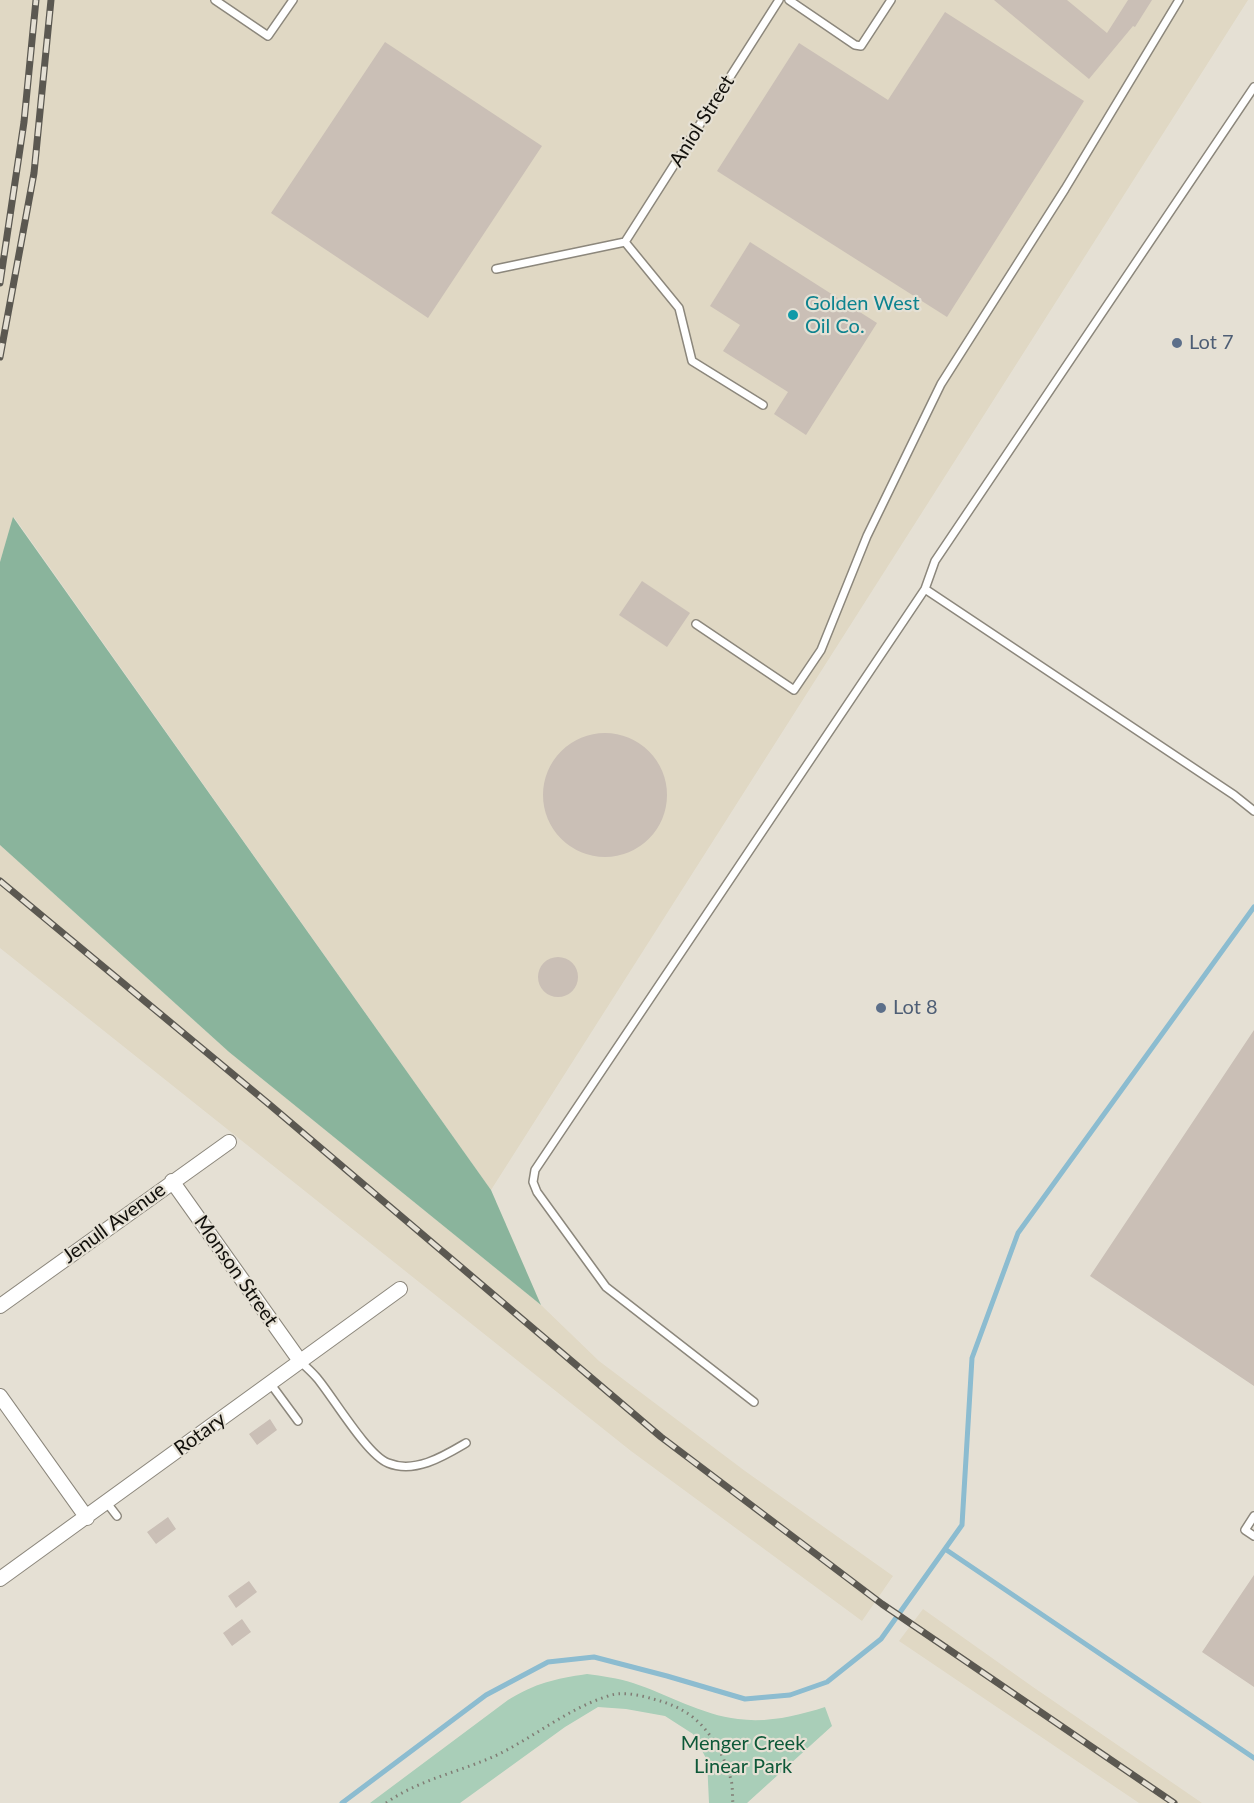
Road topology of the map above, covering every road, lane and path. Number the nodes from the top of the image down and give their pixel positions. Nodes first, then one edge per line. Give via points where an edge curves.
1 (215, 0) edge
2 (293, 0) edge
3 (778, 0) edge
4 (789, 0) edge
5 (891, 0) edge
6 (1179, 0) edge
7 (1254, 87) edge
8 (625, 242) junction
9 (496, 269) dead end
10 (763, 405) dead end
11 (924, 589) junction
12 (696, 624) dead end
13 (1254, 811) edge
14 (229, 1142) dead end
15 (172, 1181) junction
16 (400, 1289) dead end
17 (0, 1306) edge
18 (300, 1361) junction
19 (270, 1383) junction
20 (0, 1396) edge
21 (754, 1401) dead end
22 (298, 1421) dead end
23 (466, 1443) dead end
24 (107, 1503) junction
25 (117, 1516) dead end
26 (1254, 1516) edge
27 (87, 1518) junction
28 (1254, 1536) edge
29 (0, 1579) edge
30 (386, 1803) edge
31 (733, 1803) edge

1 - 2 lane via 268,36
3 - 8 lane, Aniol Street
4 - 5 lane via 861,46
6 - 12 lane via 941,384 867,536 821,650 794,690
7 - 11 lane via 934,561
8 - 9 lane
8 - 10 lane via 678,308 692,362
11 - 13 lane
11 - 21 lane via 535,1170 533,1182 537,1192 606,1287
14 - 15 street, Jenull Avenue
15 - 17 street, Jenull Avenue
15 - 18 street, Monson Street
16 - 18 street, Rotary
18 - 19 street, Rotary
18 - 23 lane via 374,1454 388,1464 411,1466 440,1459
19 - 22 lane
19 - 24 street, Rotary
20 - 27 street
24 - 25 lane
24 - 27 street, Rotary
26 - 28 lane via 1245,1530
27 - 29 street, Rotary
30 - 31 path via 412,1788 514,1747 611,1694 642,1695 689,1714 710,1735 723,1758 732,1781

